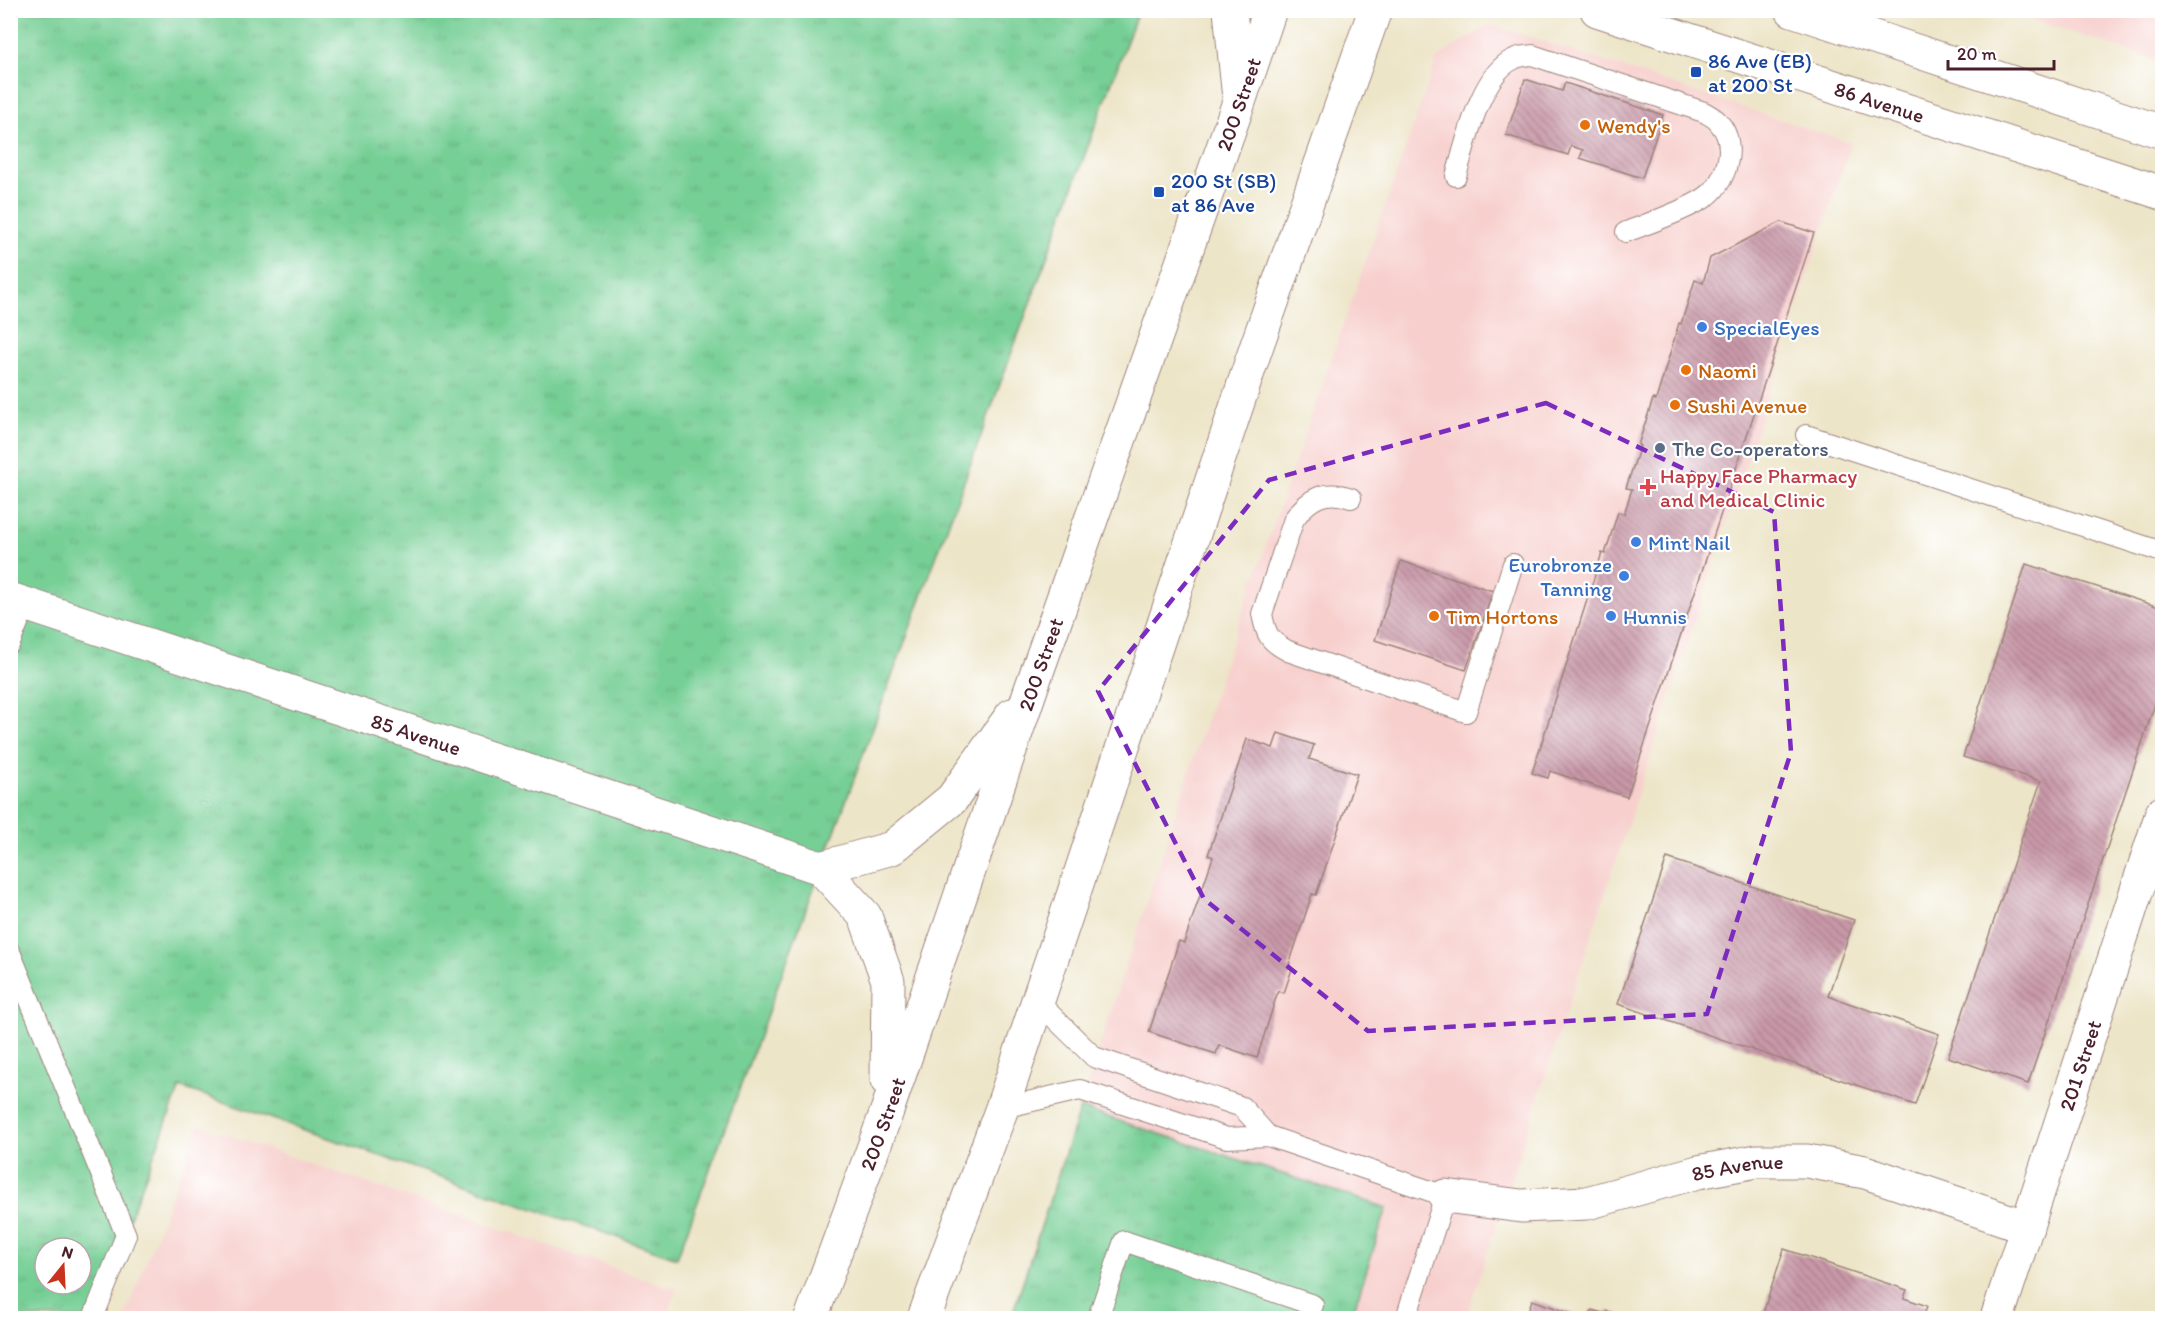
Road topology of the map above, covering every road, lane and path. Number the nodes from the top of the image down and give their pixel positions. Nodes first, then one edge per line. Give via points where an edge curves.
1 (1230, 10) edge
2 (1270, 10) edge
3 (1374, 10) edge
4 (1598, 10) edge
5 (1792, 10) edge
6 (1862, 21) edge
7 (1239, 102) junction
8 (2163, 132) edge
9 (1456, 176) dead end
10 (2163, 194) edge
11 (1626, 232) dead end
12 (1806, 435) dead end
13 (1351, 498) dead end
14 (2163, 552) edge
15 (1513, 564) dead end
16 (18, 601) edge
17 (10, 643) edge
18 (1032, 686) junction
19 (2163, 813) edge
20 (821, 868) junction
21 (10, 952) edge
22 (1038, 1002) junction
23 (1002, 1108) junction
24 (886, 1111) junction
25 (1268, 1136) junction
26 (1445, 1196) junction
27 (2027, 1227) junction
28 (93, 1318) edge
29 (811, 1318) edge
30 (924, 1318) edge
31 (1098, 1318) edge
32 (1308, 1318) edge
33 (1406, 1318) edge
34 (1997, 1318) edge

1 - 7 main road
2 - 7 main road, 200 Street
3 - 22 main road via 1256,348
4 - 10 main road, 86 Avenue
5 - 6 main road
6 - 8 main road
7 - 18 main road, 200 Street
9 - 11 lane via 1484,89 1515,58 1532,55 1704,112 1719,122 1728,138 1730,156 1718,183 1704,199
12 - 14 lane
13 - 15 lane via 1326,494 1303,506 1294,519 1262,614 1270,639 1288,651 1466,712
16 - 17 lane
16 - 20 main road, 85 Avenue
18 - 20 main road via 952,799 892,848
18 - 24 main road, 200 Street
19 - 27 main road, 201 Street
20 - 24 main road via 865,916 888,981
21 - 28 lane via 126,1235
22 - 23 main road
22 - 25 lane via 1094,1057 1242,1107
23 - 25 lane via 1080,1090 1227,1138
23 - 30 main road
24 - 29 main road, 200 Street
25 - 26 lane
26 - 27 main road, 85 Avenue via 1521,1206 1587,1203 1698,1172 1757,1161 1807,1161 1865,1172
26 - 33 lane
27 - 34 main road, 201 Street
31 - 32 lane via 1124,1241 1313,1305

